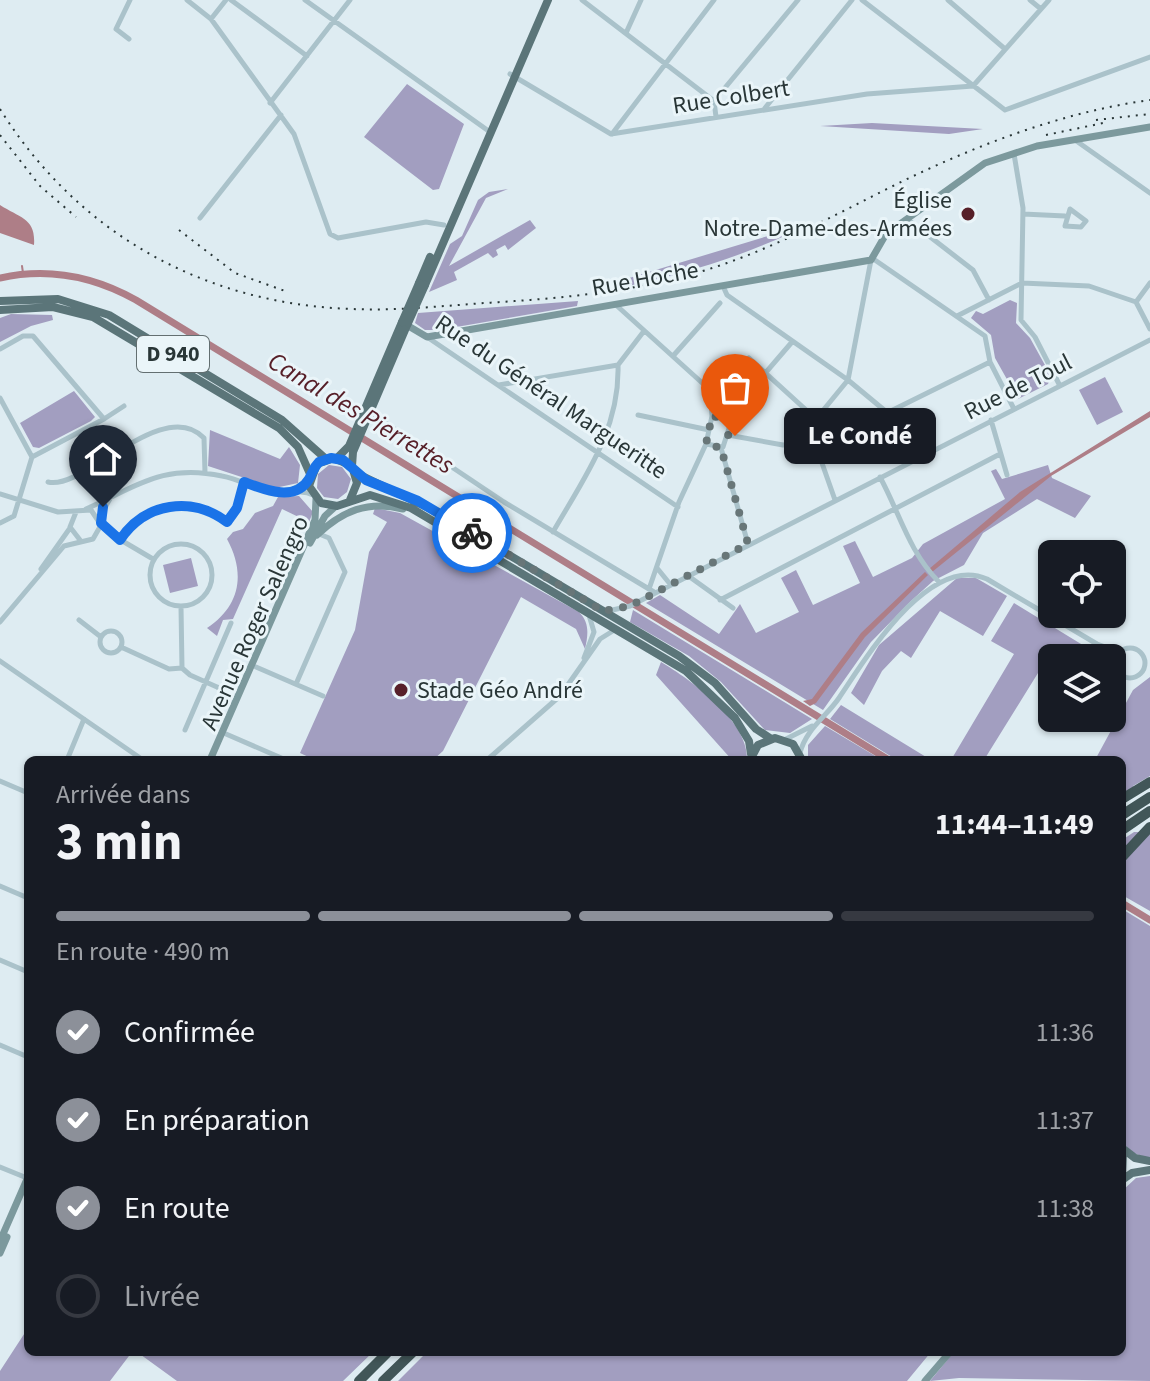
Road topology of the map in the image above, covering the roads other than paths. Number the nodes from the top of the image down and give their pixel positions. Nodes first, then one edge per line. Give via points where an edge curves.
1 (130, 0) edge
2 (187, 0) edge
3 (228, 0) edge
4 (305, 0) edge
5 (350, 0) edge
6 (545, 0) edge
7 (582, 0) edge
8 (641, 0) edge
9 (714, 0) edge
10 (798, 0) edge
11 (852, 0) edge
12 (862, 0) edge
13 (948, 0) edge
14 (1030, 0) edge
15 (1049, 0) edge
16 (1041, 9) junction
17 (211, 19) junction
18 (333, 21) junction
19 (626, 33) junction
20 (129, 39) dead end
21 (1006, 49) junction
22 (307, 56) junction
23 (1150, 57) edge
24 (665, 64) junction
25 (512, 75) junction
26 (973, 86) junction
27 (714, 101) junction
28 (270, 103) junction
29 (765, 109) junction
30 (281, 115) junction
31 (716, 117) junction
32 (1150, 127) edge
33 (488, 131) junction
34 (611, 134) junction
35 (1074, 139) junction
36 (1013, 153) junction
37 (1150, 193) edge
38 (1023, 214) junction
39 (1065, 216) dead end
40 (200, 218) dead end
41 (906, 219) junction
42 (444, 225) junction
43 (871, 258) junction
44 (1022, 283) junction
45 (1150, 283) edge
46 (422, 284) junction
47 (723, 286) junction
48 (989, 300) junction
49 (0, 301) edge
50 (1136, 302) junction
51 (720, 303) dead end
52 (616, 305) junction
53 (0, 310) edge
54 (959, 315) junction
55 (405, 323) junction
56 (1150, 329) edge
57 (644, 331) junction
58 (427, 337) junction
59 (1150, 340) edge
60 (792, 342) junction
61 (0, 349) edge
62 (673, 356) junction
63 (749, 358) dead end
64 (990, 362) junction
65 (618, 365) junction
66 (765, 373) junction
67 (848, 380) junction
68 (498, 385) junction
69 (1060, 386) junction
70 (0, 398) edge
71 (124, 406) dead end
72 (1014, 409) junction
73 (889, 414) junction
74 (365, 415) junction
75 (638, 415) dead end
76 (712, 416) junction
77 (104, 419) junction
78 (816, 419) junction
79 (991, 420) junction
80 (731, 422) junction
81 (709, 430) junction
82 (728, 435) junction
83 (816, 443) junction
84 (706, 444) junction
85 (353, 445) junction
86 (721, 448) junction
87 (598, 453) junction
88 (1000, 454) junction
89 (32, 457) junction
90 (337, 458) junction
91 (326, 459) junction
92 (913, 460) junction
93 (354, 469) junction
94 (205, 473) junction
95 (1007, 475) dead end
96 (310, 476) junction
97 (880, 477) junction
98 (48, 482) dead end
99 (244, 482) junction
100 (122, 489) junction
101 (285, 493) junction
102 (0, 494) edge
103 (314, 497) junction
104 (19, 500) junction
105 (350, 500) junction
106 (835, 500) junction
107 (336, 506) junction
108 (678, 507) junction
109 (85, 509) junction
110 (897, 510) junction
111 (78, 511) junction
112 (58, 512) junction
113 (433, 519) junction
114 (100, 520) junction
115 (0, 523) edge
116 (70, 526) junction
117 (553, 532) junction
118 (318, 534) junction
119 (96, 537) junction
120 (117, 538) junction
121 (81, 540) junction
122 (310, 543) junction
123 (748, 544) junction
124 (153, 559) junction
125 (656, 567) junction
126 (39, 573) junction
127 (687, 575) junction
128 (939, 582) junction
129 (670, 584) junction
130 (651, 590) junction
131 (720, 600) junction
132 (630, 606) junction
133 (181, 607) junction
134 (733, 608) dead end
135 (586, 610) junction
136 (607, 611) junction
137 (79, 620) dead end
138 (0, 622) edge
139 (231, 623) dead end
140 (629, 626) junction
141 (616, 628) junction
142 (101, 637) junction
143 (1097, 644) edge
144 (121, 647) junction
145 (1126, 651) edge
146 (0, 661) edge
147 (1148, 662) edge
148 (256, 667) junction
149 (182, 668) junction
150 (575, 677) junction
151 (1126, 677) edge
152 (206, 682) junction
153 (296, 684) junction
154 (217, 687) tunnel mouth
155 (237, 696) junction
156 (323, 696) dead end
157 (84, 719) junction
158 (816, 723) junction
159 (185, 730) dead end
160 (226, 734) junction
161 (770, 738) junction
162 (786, 739) junction
163 (69, 756) edge
164 (137, 756) edge
165 (214, 756) edge
166 (215, 756) edge
167 (277, 756) edge
168 (492, 756) edge
169 (751, 756) edge
170 (752, 756) edge
171 (801, 756) edge
172 (0, 781) edge
173 (1150, 782) edge
174 (24, 791) edge
175 (1126, 797) edge
176 (1150, 797) edge
177 (1150, 811) edge
178 (1126, 812) edge
179 (1126, 827) edge
180 (1150, 827) edge
181 (1126, 853) edge
182 (0, 886) edge
183 (24, 896) edge
184 (0, 960) edge
185 (24, 970) edge
186 (0, 1045) edge
187 (24, 1055) edge
188 (1126, 1152) edge
189 (1150, 1161) edge
190 (0, 1167) edge
191 (1150, 1170) edge
192 (24, 1176) edge
193 (1126, 1177) edge
194 (24, 1187) edge
195 (24, 1196) edge
196 (6, 1226) edge
197 (0, 1241) edge
198 (0, 1253) edge
199 (384, 1356) edge
200 (409, 1356) edge
201 (947, 1356) edge
202 (359, 1381) edge
203 (383, 1381) edge
204 (925, 1381) edge

1 - 20 street via 116,29
2 - 17 street
3 - 17 street
3 - 22 street
4 - 18 street
5 - 18 street
6 - 25 main road
7 - 19 street
8 - 19 street
9 - 24 street
10 - 27 street
11 - 29 street
12 - 26 street
13 - 21 street
14 - 16 street
15 - 16 street
16 - 21 street
17 - 28 street
18 - 22 street
18 - 33 street
19 - 24 street
21 - 26 street
22 - 28 street
23 - 26 street via 1008,110
24 - 27 street
24 - 34 street
25 - 33 main road
25 - 34 street
26 - 29 street, Rue Colbert
27 - 31 street
28 - 30 street
29 - 31 street, Rue Colbert
30 - 40 street
30 - 42 street via 296,137 333,236 426,222
31 - 34 street, Rue Colbert
32 - 35 main road
33 - 42 main road
33 - 46 main road
35 - 36 main road
35 - 37 street
36 - 38 street
36 - 41 main road via 976,168
38 - 39 street
38 - 44 street
41 - 43 main road via 879,241
41 - 48 street via 973,270
42 - 46 main road
43 - 47 main road, Rue Hoche
43 - 54 street
43 - 67 street
44 - 48 street
44 - 50 street via 1083,285
44 - 69 street via 1021,320
45 - 50 street
46 - 55 main road, bridge
47 - 52 main road, Rue Hoche
47 - 60 street via 727,295
48 - 54 street
49 - 91 main road, D 940 via 58,299 109,315 282,420
50 - 56 street
51 - 62 street
52 - 57 street
52 - 58 main road, Rue Hoche
53 - 96 main road, D 940 via 58,307 108,324 279,428 298,447
54 - 64 street via 985,336
55 - 58 main road, Rue du Général Margueritte
55 - 74 main road
57 - 62 street
57 - 65 street
58 - 68 street, Rue du Général Margueritte
59 - 69 street, Rue de Toul
60 - 66 street
60 - 67 street
61 - 77 street via 33,336
62 - 76 street via 710,390
63 - 66 street
64 - 72 street
64 - 73 street
65 - 68 street
65 - 87 street via 617,405
66 - 78 street
66 - 80 street via 733,411
67 - 73 street
67 - 78 street
68 - 87 street, Rue du Général Margueritte
69 - 72 street, Rue de Toul
70 - 89 street
71 - 77 street
72 - 79 street, Rue de Toul
73 - 83 street
73 - 92 street
74 - 85 main road
74 - 117 street
75 - 81 street
76 - 80 street
76 - 81 street
77 - 89 street
78 - 83 street
79 - 88 street
79 - 92 street, Rue de Toul
80 - 82 street
81 - 84 street
82 - 83 street via 783,445
82 - 86 street
83 - 106 street
84 - 86 street
84 - 108 street
85 - 90 main road
85 - 93 main road
86 - 123 street
87 - 108 street, Rue du Général Margueritte
87 - 117 street
88 - 95 street
88 - 110 street
89 - 104 street
90 - 91 main road
90 - 93 main road
91 - 96 main road
92 - 97 street, Rue de Toul
93 - 105 main road via 357,486
93 - 136 main road
94 - 98 street via 204,438 178,428 135,440 60,483
94 - 99 street
94 - 100 street via 165,475
96 - 101 street
96 - 103 main road
97 - 106 street, Rue de Toul
97 - 110 street
99 - 101 street
99 - 120 street via 227,522 200,508 172,506 143,516
100 - 109 street
100 - 114 street via 105,502
101 - 103 street via 303,491
102 - 104 street
103 - 107 main road
103 - 155 main road, Avenue Roger Salengro via 315,520
104 - 112 street
104 - 115 street via 12,519
105 - 107 main road
105 - 113 main road via 382,496
106 - 123 street, Rue de Toul
107 - 122 main road, Avenue Roger Salengro
108 - 125 street
109 - 111 street
109 - 114 street
110 - 128 street via 915,555
110 - 131 street
111 - 112 street
111 - 116 street
112 - 116 street
113 - 118 main road via 395,507 370,506 344,513
113 - 135 main road
114 - 119 street
114 - 120 street
116 - 121 street
116 - 126 street
117 - 130 street
118 - 122 main road
118 - 153 street via 329,538 345,572
119 - 120 street
119 - 121 street
120 - 124 street
121 - 126 street via 65,545
122 - 148 main road, Avenue Roger Salengro
123 - 127 street, Rue de Toul
124 - 133 street via 152,588 164,602
124 - 133 street via 165,548 181,544 198,549 209,562 209,589 197,602
125 - 129 street
125 - 130 street
126 - 138 street
127 - 129 street, Rue de Toul
127 - 131 street
128 - 143 street via 957,574 979,576
128 - 158 street via 877,642
129 - 130 street, Rue de Toul
130 - 132 street, Rue de Toul
131 - 134 street
132 - 136 street
132 - 140 street via 625,613
133 - 149 street
135 - 141 main road
135 - 150 street via 593,636
136 - 140 main road
137 - 142 street
139 - 152 street
140 - 161 main road via 699,671
141 - 150 street via 602,637
141 - 169 main road via 711,692 743,730
142 - 144 street via 117,633
142 - 144 street via 106,652
144 - 149 street via 169,669
145 - 147 street via 1137,650
146 - 157 street
147 - 151 street via 1141,674
148 - 153 street
148 - 155 main road, Avenue Roger Salengro
149 - 152 street
150 - 168 street
152 - 154 street
152 - 159 street
153 - 156 street
155 - 160 main road, Avenue Roger Salengro
155 - 165 main road, Avenue Roger Salengro
157 - 163 street
157 - 164 street
158 - 162 street
158 - 171 street
160 - 166 main road, Avenue Roger Salengro
160 - 167 street
161 - 162 main road
161 - 170 main road
162 - 171 main road
172 - 174 street
173 - 175 highway
176 - 178 highway
177 - 179 highway
180 - 181 highway
182 - 183 street
184 - 185 street
186 - 187 street
188 - 189 main road
190 - 192 street
191 - 193 main road
194 - 196 main road
195 - 196 main road
196 - 197 main road
196 - 198 main road
199 - 202 highway
200 - 203 highway
201 - 204 main road

